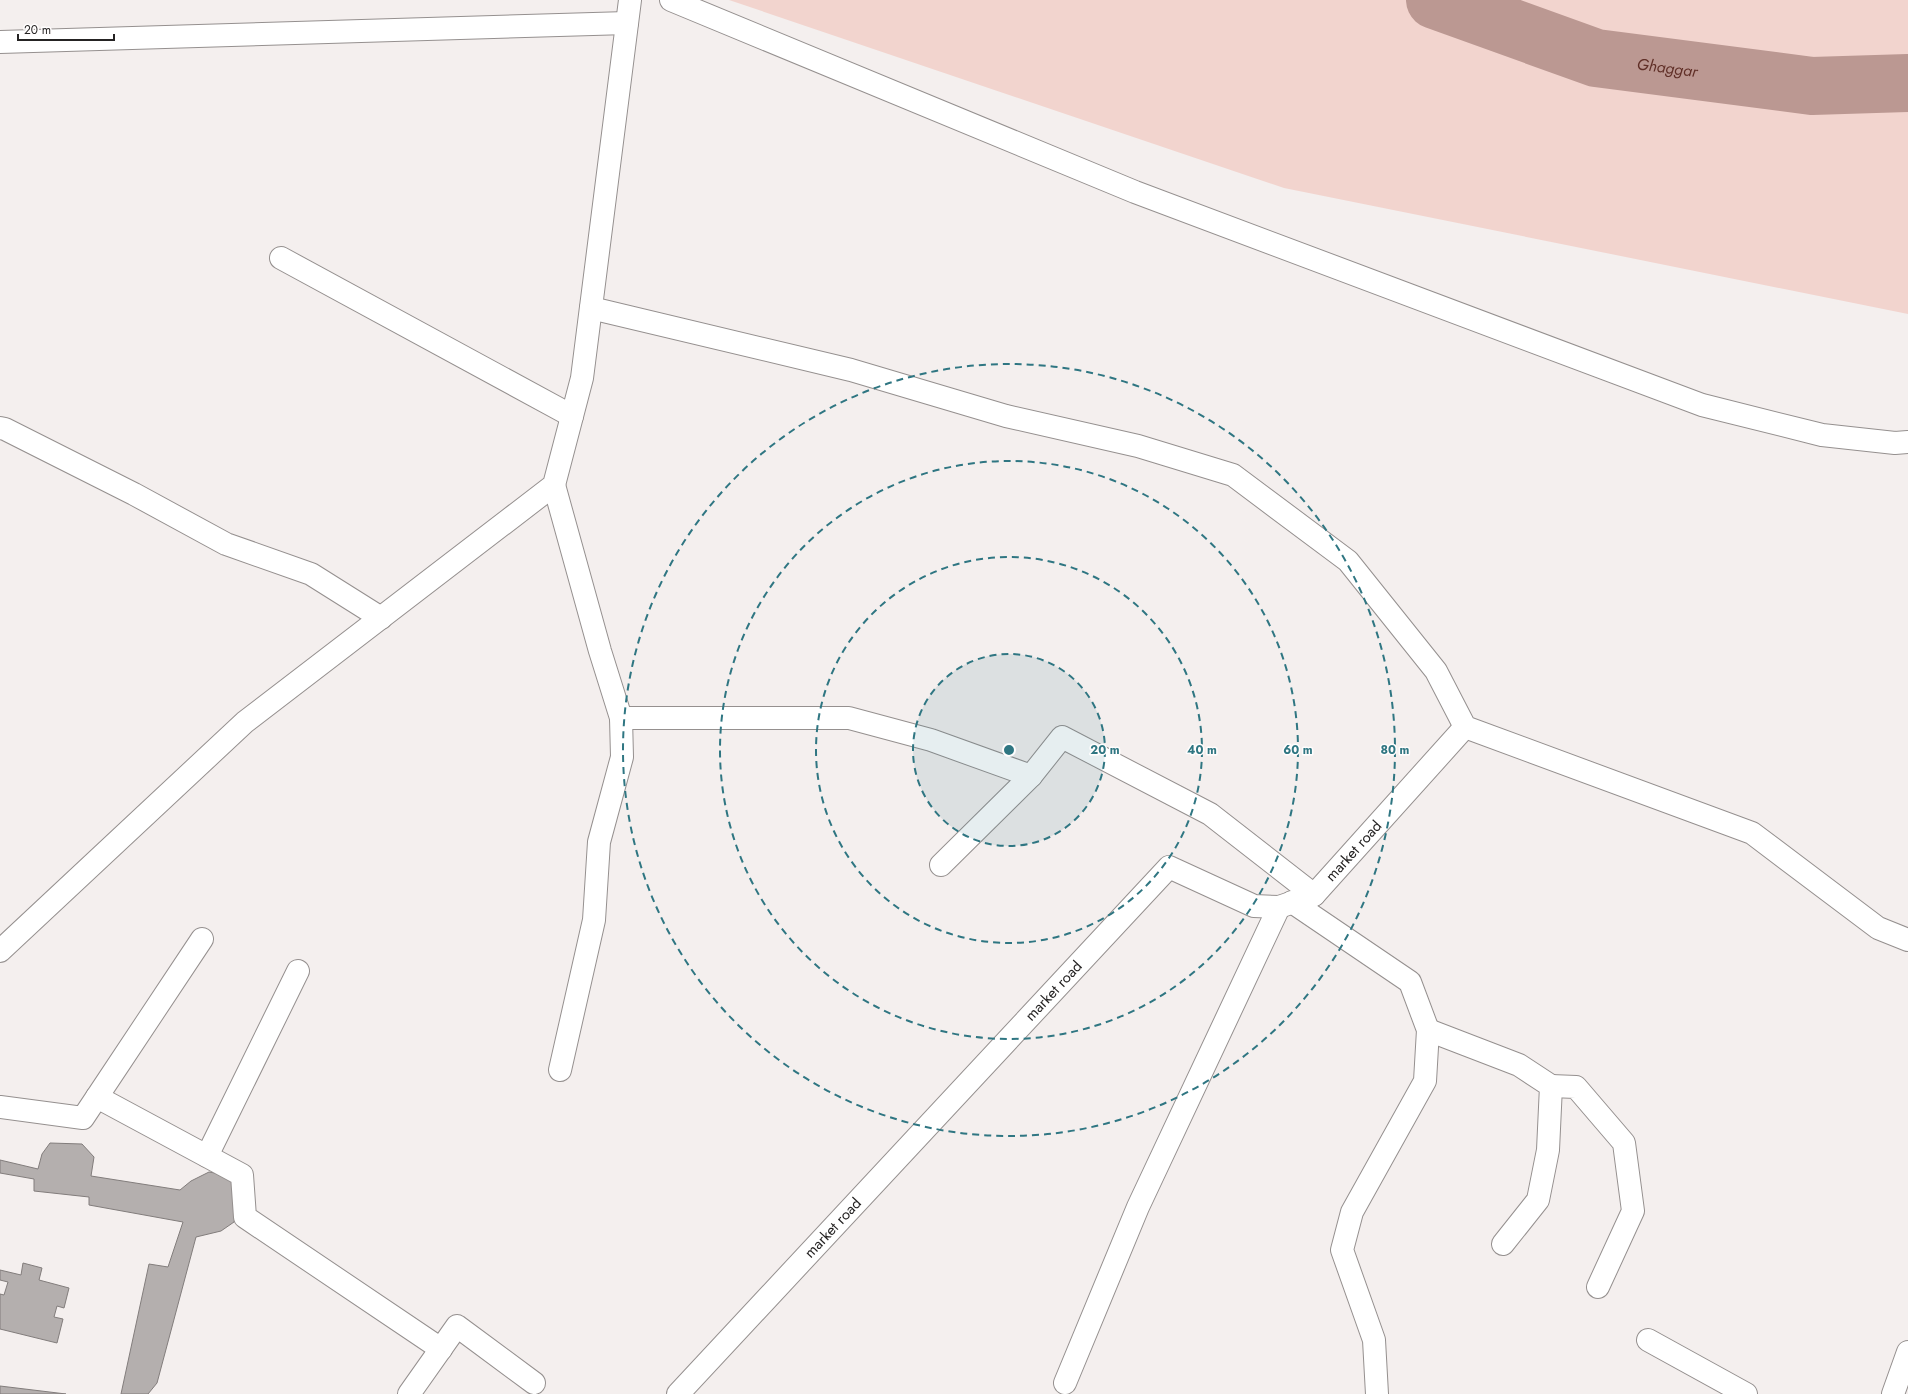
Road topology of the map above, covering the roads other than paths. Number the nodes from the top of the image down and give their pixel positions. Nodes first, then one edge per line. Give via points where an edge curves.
1 (630, 0) edge
2 (671, 0) edge
3 (627, 23) junction
4 (0, 42) edge
5 (281, 258) dead end
6 (592, 308) junction
7 (572, 416) junction
8 (0, 428) edge
9 (1908, 442) edge
10 (554, 485) junction
11 (381, 618) junction
12 (621, 718) junction
13 (1465, 727) junction
14 (1031, 776) junction
15 (941, 865) dead end
16 (1314, 895) junction
17 (1285, 905) junction
18 (202, 939) dead end
19 (1908, 940) edge
20 (0, 951) edge
21 (298, 971) dead end
22 (1428, 1030) junction
23 (560, 1070) dead end
24 (1551, 1086) junction
25 (97, 1097) junction
26 (0, 1107) edge
27 (207, 1156) junction
28 (1503, 1244) dead end
29 (1598, 1287) dead end
30 (1648, 1340) dead end
31 (441, 1349) junction
32 (1908, 1352) edge
33 (534, 1383) dead end
34 (1065, 1383) dead end
35 (409, 1394) edge
36 (678, 1394) edge
37 (1377, 1394) edge
38 (1746, 1394) edge
39 (1893, 1394) edge

1 - 3 street
2 - 9 street via 1135,192 1702,405 1822,435 1895,443
3 - 4 street
3 - 6 street
5 - 7 street
6 - 7 street via 582,378
6 - 13 street via 850,370 1006,416 1138,446 1233,475 1348,561 1436,671
7 - 10 street
8 - 11 street via 134,494 226,544 310,574
10 - 11 street
10 - 12 street
11 - 20 street via 245,722
12 - 14 street via 849,718 931,740
12 - 23 street via 622,757 599,842 594,920
13 - 16 street, market road
13 - 19 street via 1752,833 1878,928
14 - 15 street
14 - 16 street via 1062,737 1210,814
16 - 17 street, market road
17 - 22 street via 1410,982
17 - 34 street via 1138,1207
17 - 36 street, market road via 1254,906 1169,867
18 - 25 street
21 - 27 street
22 - 24 street via 1519,1065
22 - 37 street via 1425,1081 1352,1212 1342,1250 1374,1340
24 - 28 street via 1548,1150 1538,1200
24 - 29 street via 1576,1087 1624,1143 1633,1211
25 - 26 street via 83,1118
25 - 27 street
27 - 31 street via 242,1175 245,1217
30 - 38 street
31 - 33 street via 457,1326
31 - 35 street
32 - 39 street

